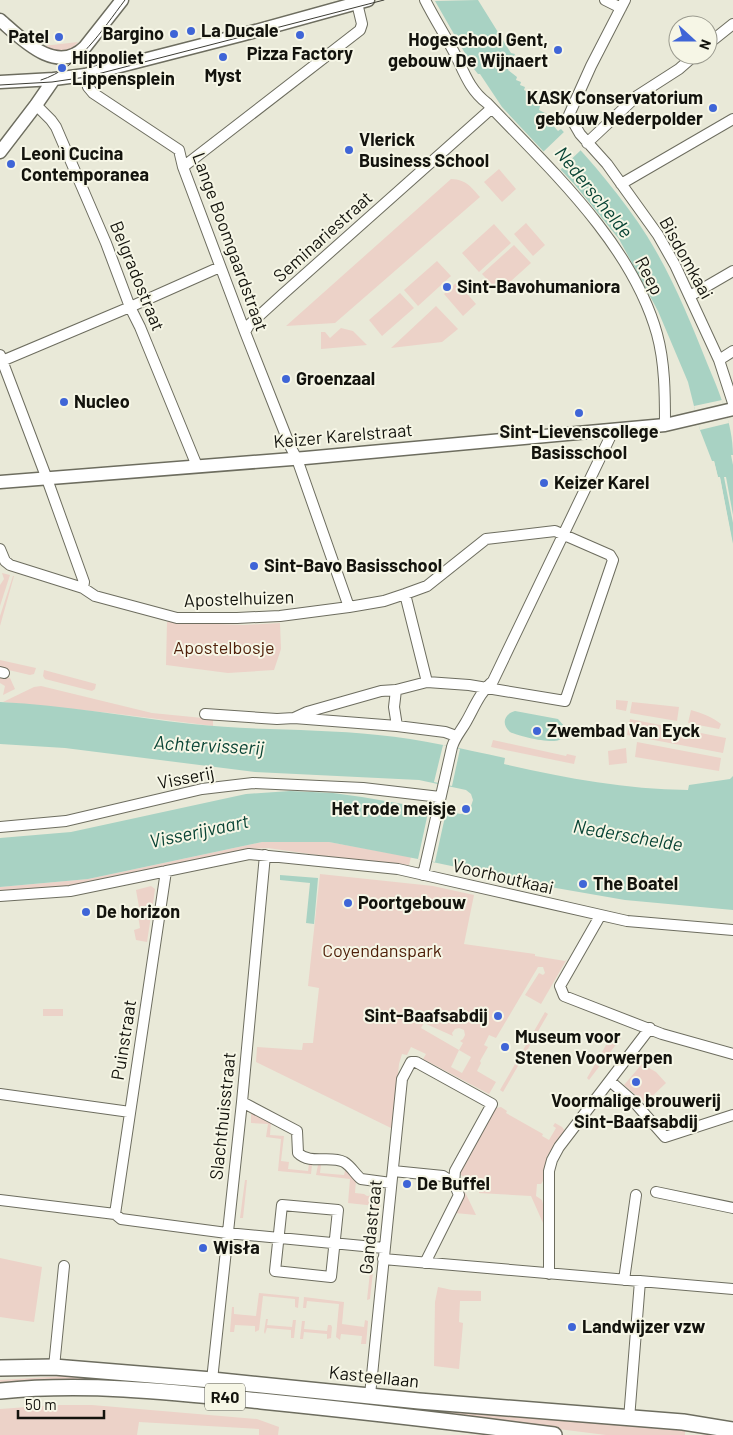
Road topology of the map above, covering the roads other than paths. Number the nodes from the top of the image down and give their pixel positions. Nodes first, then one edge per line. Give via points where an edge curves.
1 (122, 0) edge
2 (424, 0) edge
3 (605, 0) edge
4 (362, 2) edge
5 (623, 4) edge
6 (0, 20) edge
7 (733, 24) edge
8 (718, 36) edge
9 (683, 65) edge
10 (85, 75) junction
11 (54, 79) junction
12 (0, 82) edge
13 (36, 105) junction
14 (492, 108) junction
15 (733, 120) edge
16 (587, 142) junction
17 (0, 152) edge
18 (183, 167) junction
19 (621, 184) junction
20 (220, 267) junction
21 (733, 271) edge
22 (690, 296) junction
23 (130, 307) junction
24 (245, 332) junction
25 (733, 351) edge
26 (1, 358) edge
27 (719, 360) junction
28 (731, 407) edge
29 (666, 425) junction
30 (614, 429) junction
31 (297, 458) junction
32 (197, 466) junction
33 (47, 479) junction
34 (0, 482) edge
35 (565, 534) junction
36 (0, 549) edge
37 (83, 588) junction
38 (405, 594) junction
39 (349, 607) junction
40 (427, 682) junction
41 (485, 688) junction
42 (396, 690) junction
43 (206, 714) dead end
44 (294, 718) junction
45 (397, 726) junction
46 (456, 736) junction
47 (440, 797) junction
48 (0, 826) edge
49 (266, 855) junction
50 (166, 871) junction
51 (423, 875) junction
52 (0, 896) edge
53 (600, 916) junction
54 (733, 930) edge
55 (650, 1028) junction
56 (733, 1054) edge
57 (610, 1082) junction
58 (0, 1094) edge
59 (242, 1102) junction
60 (130, 1112) junction
61 (733, 1115) edge
62 (394, 1171) junction
63 (391, 1183) junction
64 (454, 1183) junction
65 (656, 1192) dead end
66 (636, 1195) dead end
67 (0, 1200) edge
68 (733, 1208) edge
69 (115, 1214) junction
70 (227, 1233) junction
71 (278, 1238) junction
72 (335, 1244) junction
73 (384, 1254) junction
74 (424, 1262) junction
75 (64, 1266) dead end
76 (554, 1274) junction
77 (624, 1280) junction
78 (640, 1281) junction
79 (733, 1289) edge
80 (3, 1367) edge
81 (54, 1367) junction
82 (212, 1380) junction
83 (0, 1391) edge
84 (370, 1395) junction
85 (629, 1419) junction
86 (732, 1427) edge
87 (554, 1435) edge

1 - 6 street via 79,53 64,57 45,54 30,46
2 - 14 street, Reep via 464,76
3 - 5 street
4 - 10 street
4 - 18 street via 360,30
5 - 16 street, Bisdomkaai via 569,115 577,136
7 - 8 street
9 - 16 street via 637,96
10 - 11 street
10 - 18 street, Lange Boomgaardstraat via 93,93 179,150
11 - 12 street
11 - 13 street
13 - 17 street
13 - 23 street, Belgradostraat via 56,127 106,242
14 - 24 street, Seminariestraat via 276,300
14 - 29 street, Reep via 546,164 614,246 644,298 657,335 663,367
15 - 19 street
16 - 19 street, Bisdomkaai
18 - 20 street, Lange Boomgaardstraat
19 - 22 street, Bisdomkaai via 658,235
20 - 23 street
20 - 24 street, Lange Boomgaardstraat
21 - 22 street
22 - 27 street, Bisdomkaai
23 - 26 street
23 - 32 street, Belgradostraat
24 - 31 street, Lange Boomgaardstraat
25 - 27 street
26 - 33 street
27 - 28 street, Bisdomkaai
28 - 29 street, Keizer Karelstraat
29 - 30 street, Keizer Karelstraat
30 - 31 street, Keizer Karelstraat
30 - 35 street
31 - 32 street, Keizer Karelstraat
31 - 39 street, Lange Boomgaardstraat
32 - 33 street, Keizer Karelstraat
33 - 34 street, Keizer Karelstraat
33 - 37 street via 84,582
35 - 38 street, Apostelhuizen via 550,530 486,539 427,586
35 - 41 street via 493,682
35 - 41 street, Apostelhuizen via 610,555 613,560 565,701
36 - 37 street, Apostelhuizen via 10,565
37 - 39 street, Apostelhuizen via 95,596 178,618 280,616
38 - 39 street, Apostelhuizen
38 - 40 street
40 - 41 street
40 - 42 street
41 - 46 street
42 - 44 street via 381,691
42 - 45 street
43 - 44 street
44 - 45 street
45 - 46 street
46 - 47 street
47 - 48 street, Visserij via 363,788 253,783 202,789 66,820
47 - 51 street
49 - 50 street, Voorhoutkaai via 249,854
49 - 51 street, Voorhoutkaai via 398,869
49 - 59 street, Slachthuisstraat
50 - 52 street, Voorhoutkaai via 70,891
50 - 60 street, Puinstraat
51 - 53 street, Voorhoutkaai
53 - 54 street, Voorhoutkaai
53 - 55 street via 560,986 564,996
55 - 56 street
55 - 57 street
57 - 61 street via 635,1102 665,1137
57 - 76 street via 559,1146 552,1160 549,1192
58 - 60 street
59 - 63 street via 297,1131 301,1156 342,1161 361,1179
59 - 70 street, Slachthuisstraat
60 - 69 street, Puinstraat
62 - 63 street, Gandastraat
62 - 64 street via 443,1176
62 - 64 street, Gandastraat via 402,1079 411,1062 420,1063 492,1104 455,1171
63 - 73 street, Gandastraat
64 - 74 street via 459,1194
65 - 68 street
66 - 77 street
67 - 69 street
69 - 70 street via 121,1219
70 - 71 street
70 - 82 street, Slachthuisstraat
71 - 72 street
71 - 72 street via 282,1205 338,1210
71 - 72 street via 274,1271 331,1277
72 - 73 street
73 - 74 street
73 - 84 street, Gandastraat
74 - 76 street
75 - 81 street
76 - 77 street
77 - 78 street
78 - 79 street
78 - 85 street
80 - 81 main road, Kasteellaan / R40
81 - 82 main road, Kasteellaan / R40
82 - 84 main road, Kasteellaan / R40
83 - 87 main road, Kasteellaan / R40 via 79,1386 208,1396
84 - 85 main road, Kasteellaan / R40
85 - 86 main road, Kasteellaan / R40

